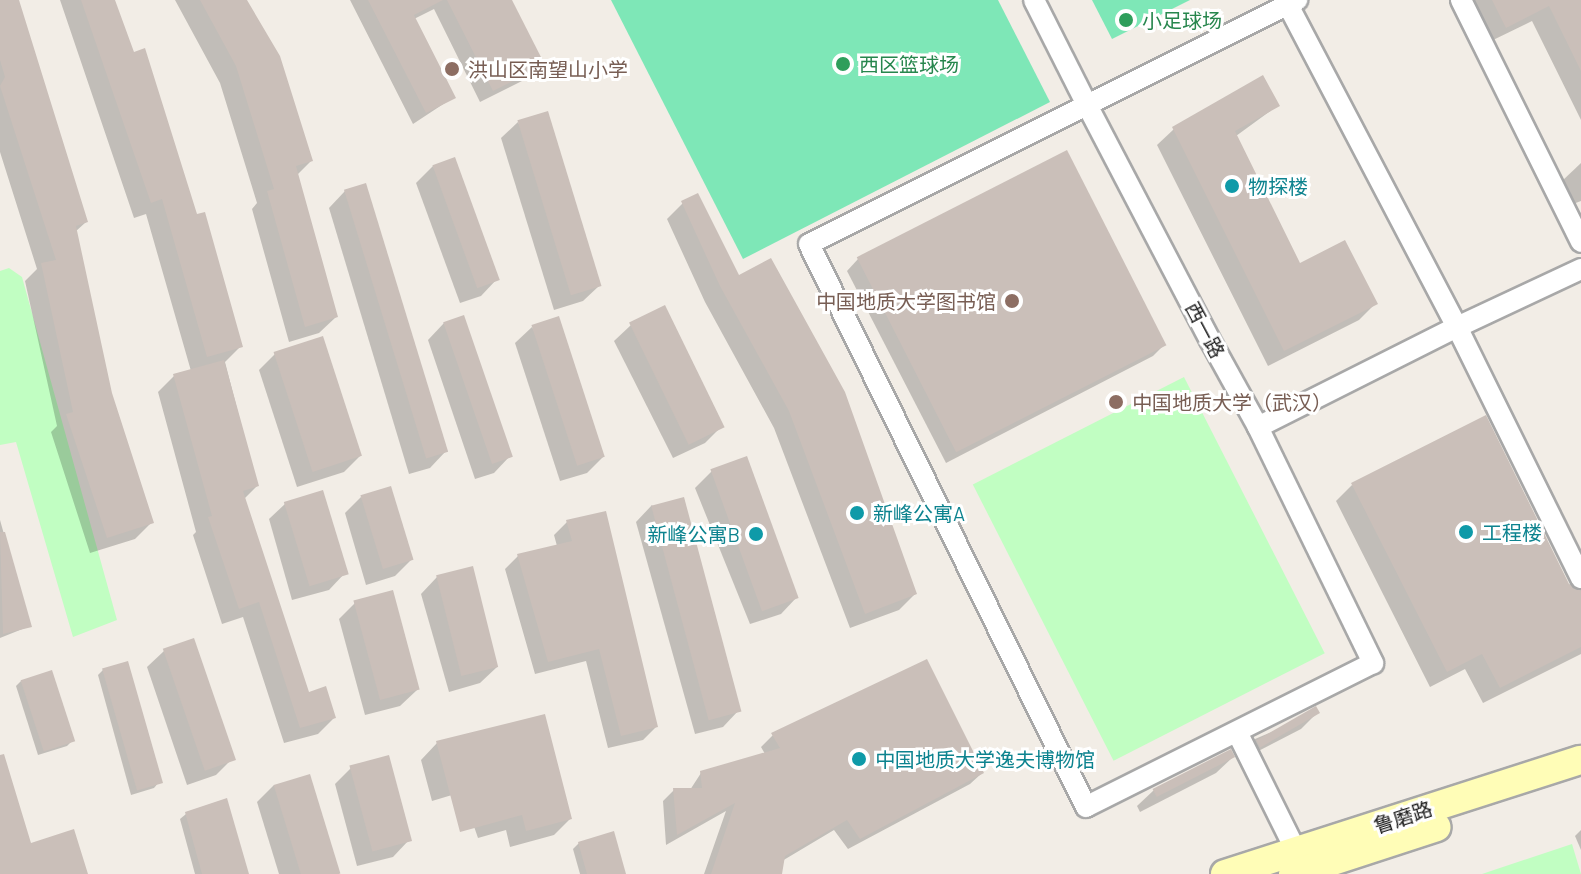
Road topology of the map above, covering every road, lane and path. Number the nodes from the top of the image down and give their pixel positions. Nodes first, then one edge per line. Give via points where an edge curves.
1 (1034, 0) edge
2 (1461, 0) edge
3 (1293, 2) edge
4 (1087, 105) junction
5 (1581, 242) edge
6 (1581, 269) edge
7 (1457, 327) junction
8 (1258, 427) junction
9 (1581, 578) edge
10 (1237, 732) junction
11 (1581, 760) edge
12 (1581, 779) edge
13 (1300, 867) edge
14 (1225, 874) edge

1 - 4 street, 西一路
2 - 5 street
3 - 4 street
3 - 7 street
4 - 8 street, 西一路
4 - 10 street via 809,244 1086,807
6 - 7 street
7 - 8 street
7 - 9 street
8 - 10 street, 西一路 via 1373,663
10 - 13 street
11 - 13 main road, 鲁磨路
12 - 13 main road, 鲁磨路
13 - 14 main road, 鲁磨路

